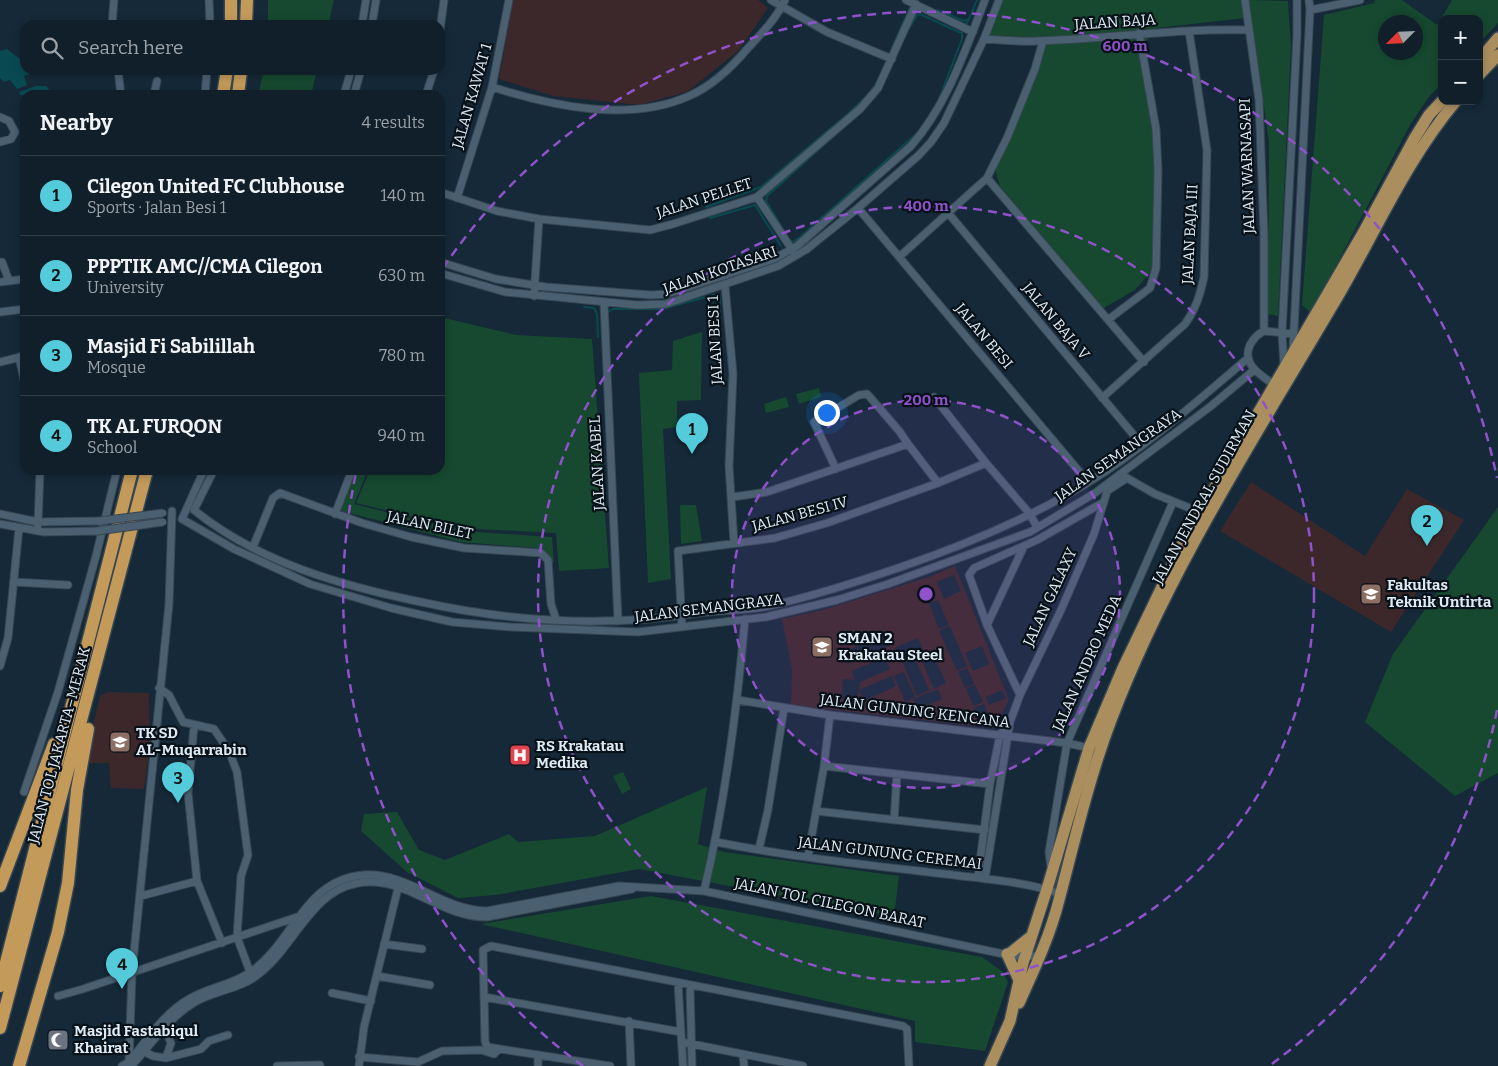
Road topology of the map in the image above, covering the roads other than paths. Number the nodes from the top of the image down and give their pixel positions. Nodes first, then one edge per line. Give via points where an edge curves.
1 (114, 0) edge
2 (209, 0) edge
3 (231, 0) edge
4 (247, 0) edge
5 (366, 0) edge
6 (376, 0) edge
7 (444, 0) edge
8 (509, 0) edge
9 (771, 0) edge
10 (906, 0) edge
11 (985, 0) edge
12 (999, 0) edge
13 (1245, 0) edge
14 (1297, 0) edge
15 (1309, 0) edge
16 (1360, 0) edge
17 (783, 4) edge
18 (916, 4) junction
19 (1310, 10) junction
20 (112, 20) edge
21 (210, 20) edge
22 (231, 20) edge
23 (246, 20) edge
24 (363, 20) edge
25 (373, 20) edge
26 (441, 20) edge
27 (1249, 30) junction
28 (972, 31) junction
29 (1189, 31) junction
30 (1139, 33) junction
31 (1498, 38) edge
32 (984, 39) junction
33 (1043, 41) junction
34 (1483, 55) edge
35 (1498, 55) edge
36 (889, 58) junction
37 (1483, 71) edge
38 (119, 75) edge
39 (206, 75) edge
40 (226, 75) edge
41 (240, 75) edge
42 (350, 75) edge
43 (360, 75) edge
44 (432, 75) edge
45 (157, 81) dead end
46 (492, 86) junction
47 (120, 90) edge
48 (155, 90) edge
49 (205, 90) edge
50 (224, 90) edge
51 (239, 90) edge
52 (345, 90) edge
53 (355, 90) edge
54 (428, 90) edge
55 (1439, 105) edge
56 (1453, 105) edge
57 (935, 117) junction
58 (0, 118) edge
59 (944, 123) junction
60 (0, 142) edge
61 (988, 178) junction
62 (445, 194) edge
63 (757, 197) junction
64 (457, 198) junction
65 (858, 208) junction
66 (949, 214) junction
67 (539, 219) junction
68 (792, 249) junction
69 (796, 256) junction
70 (899, 257) junction
71 (2, 262) dead end
72 (445, 264) edge
73 (445, 274) edge
74 (20, 280) edge
75 (9, 281) junction
76 (0, 282) edge
77 (535, 285) junction
78 (725, 286) junction
79 (534, 296) junction
80 (20, 310) edge
81 (604, 310) junction
82 (0, 312) edge
83 (1108, 319) junction
84 (1264, 331) junction
85 (1282, 333) junction
86 (1294, 334) junction
87 (1293, 351) junction
88 (20, 357) edge
89 (1247, 359) junction
90 (0, 362) edge
91 (1144, 362) junction
92 (1296, 366) junction
93 (1284, 367) junction
94 (1254, 370) junction
95 (1281, 386) junction
96 (934, 397) dead end
97 (1102, 398) junction
98 (908, 444) junction
99 (1142, 445) junction
100 (986, 463) junction
101 (836, 469) junction
102 (1120, 474) junction
103 (40, 475) edge
104 (116, 475) edge
105 (131, 475) edge
106 (146, 475) edge
107 (202, 475) edge
108 (211, 475) edge
109 (350, 475) edge
110 (1127, 478) junction
111 (1088, 482) junction
112 (1110, 482) junction
113 (938, 483) junction
114 (1107, 491) junction
115 (732, 497) junction
116 (1104, 502) junction
117 (1173, 502) junction
118 (191, 508) junction
119 (1192, 509) dead end
120 (172, 511) junction
121 (0, 514) edge
122 (335, 514) junction
123 (1030, 514) junction
124 (185, 520) junction
125 (172, 521) junction
126 (38, 522) junction
127 (0, 524) edge
128 (1037, 527) junction
129 (19, 528) junction
130 (38, 531) junction
131 (734, 543) junction
132 (1024, 546) junction
133 (253, 548) junction
134 (14, 582) junction
135 (68, 585) dead end
136 (394, 597) junction
137 (551, 604) junction
138 (392, 608) junction
139 (680, 615) junction
140 (545, 619) junction
141 (556, 619) junction
142 (745, 620) junction
143 (618, 621) junction
144 (987, 625) junction
145 (682, 627) junction
146 (100, 655) junction
147 (0, 666) edge
148 (76, 687) junction
149 (160, 688) junction
150 (1020, 695) junction
151 (738, 700) junction
152 (784, 708) junction
153 (830, 715) junction
154 (1010, 722) junction
155 (194, 726) junction
156 (1000, 736) junction
157 (1009, 737) junction
158 (1067, 743) junction
159 (1089, 748) junction
160 (824, 766) junction
161 (897, 774) junction
162 (990, 784) junction
163 (24, 792) dead end
164 (816, 811) junction
165 (894, 820) junction
166 (985, 830) junction
167 (716, 842) junction
168 (759, 849) junction
169 (808, 857) junction
170 (1052, 873) junction
171 (982, 878) junction
172 (197, 881) junction
173 (399, 884) junction
174 (0, 886) edge
175 (1047, 889) junction
176 (704, 891) junction
177 (1060, 894) junction
178 (141, 896) junction
179 (298, 917) junction
180 (1032, 935) junction
181 (238, 937) junction
182 (222, 943) junction
183 (384, 944) junction
184 (422, 948) dead end
185 (1009, 955) junction
186 (1024, 959) junction
187 (1038, 961) junction
188 (132, 972) junction
189 (250, 972) junction
190 (377, 976) junction
191 (1019, 980) junction
192 (678, 984) junction
193 (430, 985) dead end
194 (0, 986) edge
195 (690, 986) junction
196 (332, 993) dead end
197 (58, 996) dead end
198 (484, 997) junction
199 (371, 1001) junction
200 (628, 1021) junction
201 (1010, 1021) junction
202 (0, 1028) edge
203 (165, 1028) junction
204 (681, 1032) junction
205 (228, 1036) dead end
206 (682, 1042) junction
207 (691, 1044) junction
208 (499, 1049) junction
209 (144, 1052) junction
210 (743, 1054) junction
211 (538, 1055) junction
212 (359, 1057) junction
213 (166, 1058) junction
214 (584, 1064) edge
215 (129, 1065) edge
216 (320, 1065) edge
217 (19, 1066) edge
218 (122, 1066) edge
219 (277, 1066) edge
220 (360, 1066) edge
221 (538, 1066) edge
222 (610, 1066) edge
223 (631, 1066) edge
224 (683, 1066) edge
225 (692, 1066) edge
226 (744, 1066) edge
227 (800, 1066) edge
228 (909, 1066) edge
229 (990, 1066) edge

1 - 20 street
2 - 21 street
3 - 22 highway
4 - 23 highway
5 - 24 street
6 - 25 street
7 - 26 street
8 - 46 street, JALAN KAWAT 1
9 - 17 street
10 - 18 street
11 - 28 street, JALAN KOTASARI
12 - 32 street, JALAN KOTASARI
13 - 27 street, JALAN WARNASAPI
14 - 85 street
15 - 19 street
16 - 19 street
17 - 36 street via 846,41
17 - 46 street via 775,18 724,73 689,96 662,104 632,110 592,107 522,96
18 - 28 street
18 - 36 street, JALAN PELLET
19 - 86 street
27 - 29 street, JALAN BAJA
27 - 84 street, JALAN WARNASAPI via 1259,100
28 - 57 street, JALAN KOTASARI
29 - 30 street, JALAN BAJA
29 - 91 street, JALAN BAJA III via 1207,150 1204,277 1193,313
30 - 33 street, JALAN BAJA
30 - 83 street via 1156,129 1156,268 1150,288
31 - 34 highway
32 - 33 street, JALAN BAJA
32 - 59 street, JALAN KOTASARI
33 - 61 street via 1008,138
35 - 37 highway
36 - 63 street, JALAN PELLET via 878,88 860,109
38 - 47 street
39 - 49 street
40 - 50 highway
41 - 51 highway
42 - 52 street
43 - 53 street
44 - 54 street
45 - 48 street
46 - 64 street, JALAN KAWAT 1
55 - 87 highway via 1424,123
56 - 92 highway, JALAN JENDRAL SUDIRMAN via 1430,133
57 - 59 street
57 - 68 street, JALAN KOTASARI via 911,146
58 - 60 street via 9,121 15,132 11,139
59 - 65 street, JALAN KOTASARI via 919,155
61 - 66 street
61 - 83 street
62 - 64 street, JALAN PELLET
63 - 67 street, JALAN PELLET via 650,230
63 - 68 street
64 - 67 street, JALAN PELLET via 497,211
65 - 69 street, JALAN KOTASARI
65 - 70 street, JALAN BESI
66 - 70 street
66 - 97 street, JALAN BAJA V
67 - 77 street
68 - 69 street
68 - 77 street, JALAN KOTASARI via 774,259 662,294
69 - 78 street, JALAN KOTASARI
70 - 111 street, JALAN BESI
71 - 75 street
72 - 77 street, JALAN KOTASARI via 496,280
73 - 79 street, JALAN KOTASARI via 506,292
74 - 75 street
75 - 76 street
77 - 79 street
78 - 81 street, JALAN KOTASARI via 662,304
78 - 115 street, JALAN BESI 1 via 733,374 729,466
79 - 81 street, JALAN KOTASARI
80 - 82 street
81 - 143 street, JALAN KABEL
83 - 91 street
84 - 85 street
84 - 89 street via 1252,341
85 - 86 street
85 - 93 street
86 - 87 street
87 - 92 street
87 - 93 highway
88 - 90 street
89 - 94 street
89 - 99 street, JALAN SEMANGRAYA
91 - 97 street, JALAN BAJA III
92 - 95 highway, JALAN JENDRAL SUDIRMAN
93 - 95 highway
94 - 95 street
94 - 102 street, JALAN SEMANGRAYA
95 - 159 highway via 1186,537 1122,668
95 - 177 highway, JALAN JENDRAL SUDIRMAN via 1190,548 1130,672 1090,784
96 - 100 street
97 - 99 street, JALAN BAJA V
98 - 101 street
98 - 101 street via 870,396 859,395 814,422
98 - 113 street
99 - 111 street, JALAN SEMANGRAYA
100 - 113 street, JALAN BESI IV
100 - 123 street
101 - 115 street via 766,492
102 - 110 street
102 - 112 street, JALAN SEMANGRAYA
103 - 126 street
104 - 163 street via 61,683
105 - 148 highway, JALAN TOL JAKARTA–MERAK
106 - 146 highway, JALAN TOL JAKARTA–MERAK
107 - 118 street
108 - 118 street
109 - 122 street
110 - 114 street
110 - 117 street
111 - 123 street, JALAN SEMANGRAYA
112 - 114 street, JALAN GALAXY
112 - 128 street, JALAN SEMANGRAYA
113 - 131 street, JALAN BESI IV via 827,523 775,538
114 - 116 street, JALAN GALAXY
115 - 131 street, JALAN BESI 1
116 - 132 street
116 - 150 street, JALAN GALAXY via 1094,534 1061,610
117 - 119 street
117 - 158 street, JALAN ANDRO MEDA
118 - 120 street
118 - 124 street
118 - 133 street, JALAN SEMANGRAYA via 208,522
120 - 125 street
120 - 126 street, bridge via 100,521
121 - 126 street
122 - 133 street, JALAN BILET via 277,494
122 - 137 street, JALAN BILET via 362,524 464,548 541,553 548,560
123 - 128 street
123 - 139 street, JALAN SEMANGRAYA via 953,550 836,589 765,606
124 - 125 street
124 - 138 street, JALAN SEMANGRAYA via 234,549 310,584
125 - 130 street, bridge via 97,531
125 - 149 street via 169,604
126 - 130 street
127 - 129 street
128 - 142 street, JALAN SEMANGRAYA via 888,584 836,600
129 - 130 street
129 - 134 street
131 - 139 street, JALAN BESI IV via 678,551
132 - 144 street
132 - 144 street via 974,568 969,575
133 - 136 street, JALAN SEMANGRAYA via 314,575
134 - 135 street
134 - 147 street via 8,638
136 - 138 street
136 - 140 street, JALAN SEMANGRAYA via 457,610
137 - 140 street
137 - 141 street, JALAN BILET
138 - 145 street, JALAN SEMANGRAYA via 452,622 511,627 638,632
139 - 143 street, JALAN SEMANGRAYA
139 - 145 street
140 - 141 street, JALAN SEMANGRAYA
141 - 143 street, JALAN SEMANGRAYA
142 - 145 street, JALAN SEMANGRAYA
142 - 151 street
144 - 150 street
146 - 202 highway, JALAN TOL JAKARTA–MERAK
146 - 217 highway via 77,790 68,882 58,932
148 - 174 highway
148 - 194 highway, JALAN TOL JAKARTA–MERAK
149 - 155 street via 169,695 180,720
149 - 178 street
150 - 154 street, JALAN GALAXY
151 - 152 street, JALAN GUNUNG KENCANA
151 - 167 street
152 - 153 street, JALAN GUNUNG KENCANA
152 - 168 street
153 - 156 street, JALAN GUNUNG KENCANA
153 - 160 street
154 - 156 street, JALAN GALAXY
154 - 157 street, JALAN GALAXY
155 - 172 street via 188,793
155 - 181 street via 214,729 229,751 237,772 248,855 241,876
156 - 157 street, JALAN GUNUNG KENCANA
156 - 162 street, JALAN GALAXY
157 - 158 street, JALAN GUNUNG KENCANA
157 - 171 street, JALAN GALAXY
158 - 159 street, JALAN GUNUNG KENCANA
158 - 170 street, JALAN ANDRO MEDA via 1049,852
159 - 170 highway
160 - 161 street
160 - 164 street
161 - 162 street
161 - 165 street
162 - 166 street, JALAN GALAXY
164 - 165 street
164 - 169 street
165 - 166 street
166 - 171 street, JALAN GALAXY
167 - 168 street, JALAN GUNUNG CEREMAI
167 - 176 street
168 - 169 street, JALAN GUNUNG CEREMAI
169 - 171 street, JALAN GUNUNG CEREMAI
170 - 175 highway
171 - 175 street, JALAN GUNUNG CEREMAI
172 - 178 street
172 - 182 street
173 - 176 street, JALAN TOL CILEGON BARAT via 476,911 619,886
173 - 179 street via 364,875 340,881 320,892
173 - 183 street
173 - 203 street via 359,882 325,896 259,975 196,1001
175 - 177 street, JALAN GUNUNG CEREMAI
175 - 180 highway
176 - 185 street, JALAN TOL CILEGON BARAT
177 - 187 highway, JALAN JENDRAL SUDIRMAN
178 - 188 street
179 - 181 street
179 - 189 street via 277,947
180 - 185 highway
180 - 186 highway
181 - 182 street
181 - 189 street
182 - 188 street
183 - 184 street
183 - 190 street
185 - 186 street
185 - 191 highway
186 - 187 street
186 - 187 street
186 - 191 highway
187 - 201 highway, JALAN JENDRAL SUDIRMAN
188 - 197 street
188 - 215 street
189 - 215 street via 177,1007
190 - 193 street
190 - 199 street
191 - 201 highway
192 - 195 street
192 - 198 street via 491,946 483,950
192 - 204 street
195 - 207 street
195 - 228 street via 903,1026 907,1029
196 - 199 street
198 - 200 street
198 - 208 street via 486,1044
199 - 212 street
200 - 204 street
200 - 223 street
201 - 229 highway
203 - 209 street
203 - 213 street via 171,1043
204 - 206 street
205 - 213 street via 209,1041 201,1049
206 - 207 street
206 - 224 street
207 - 210 street
207 - 225 street
208 - 211 street
208 - 212 street via 494,1054 481,1050 442,1050 418,1062
209 - 213 street
209 - 215 street
210 - 226 street
210 - 227 street
211 - 214 street
211 - 221 street
212 - 220 street
214 - 222 street
215 - 218 street
216 - 219 street

